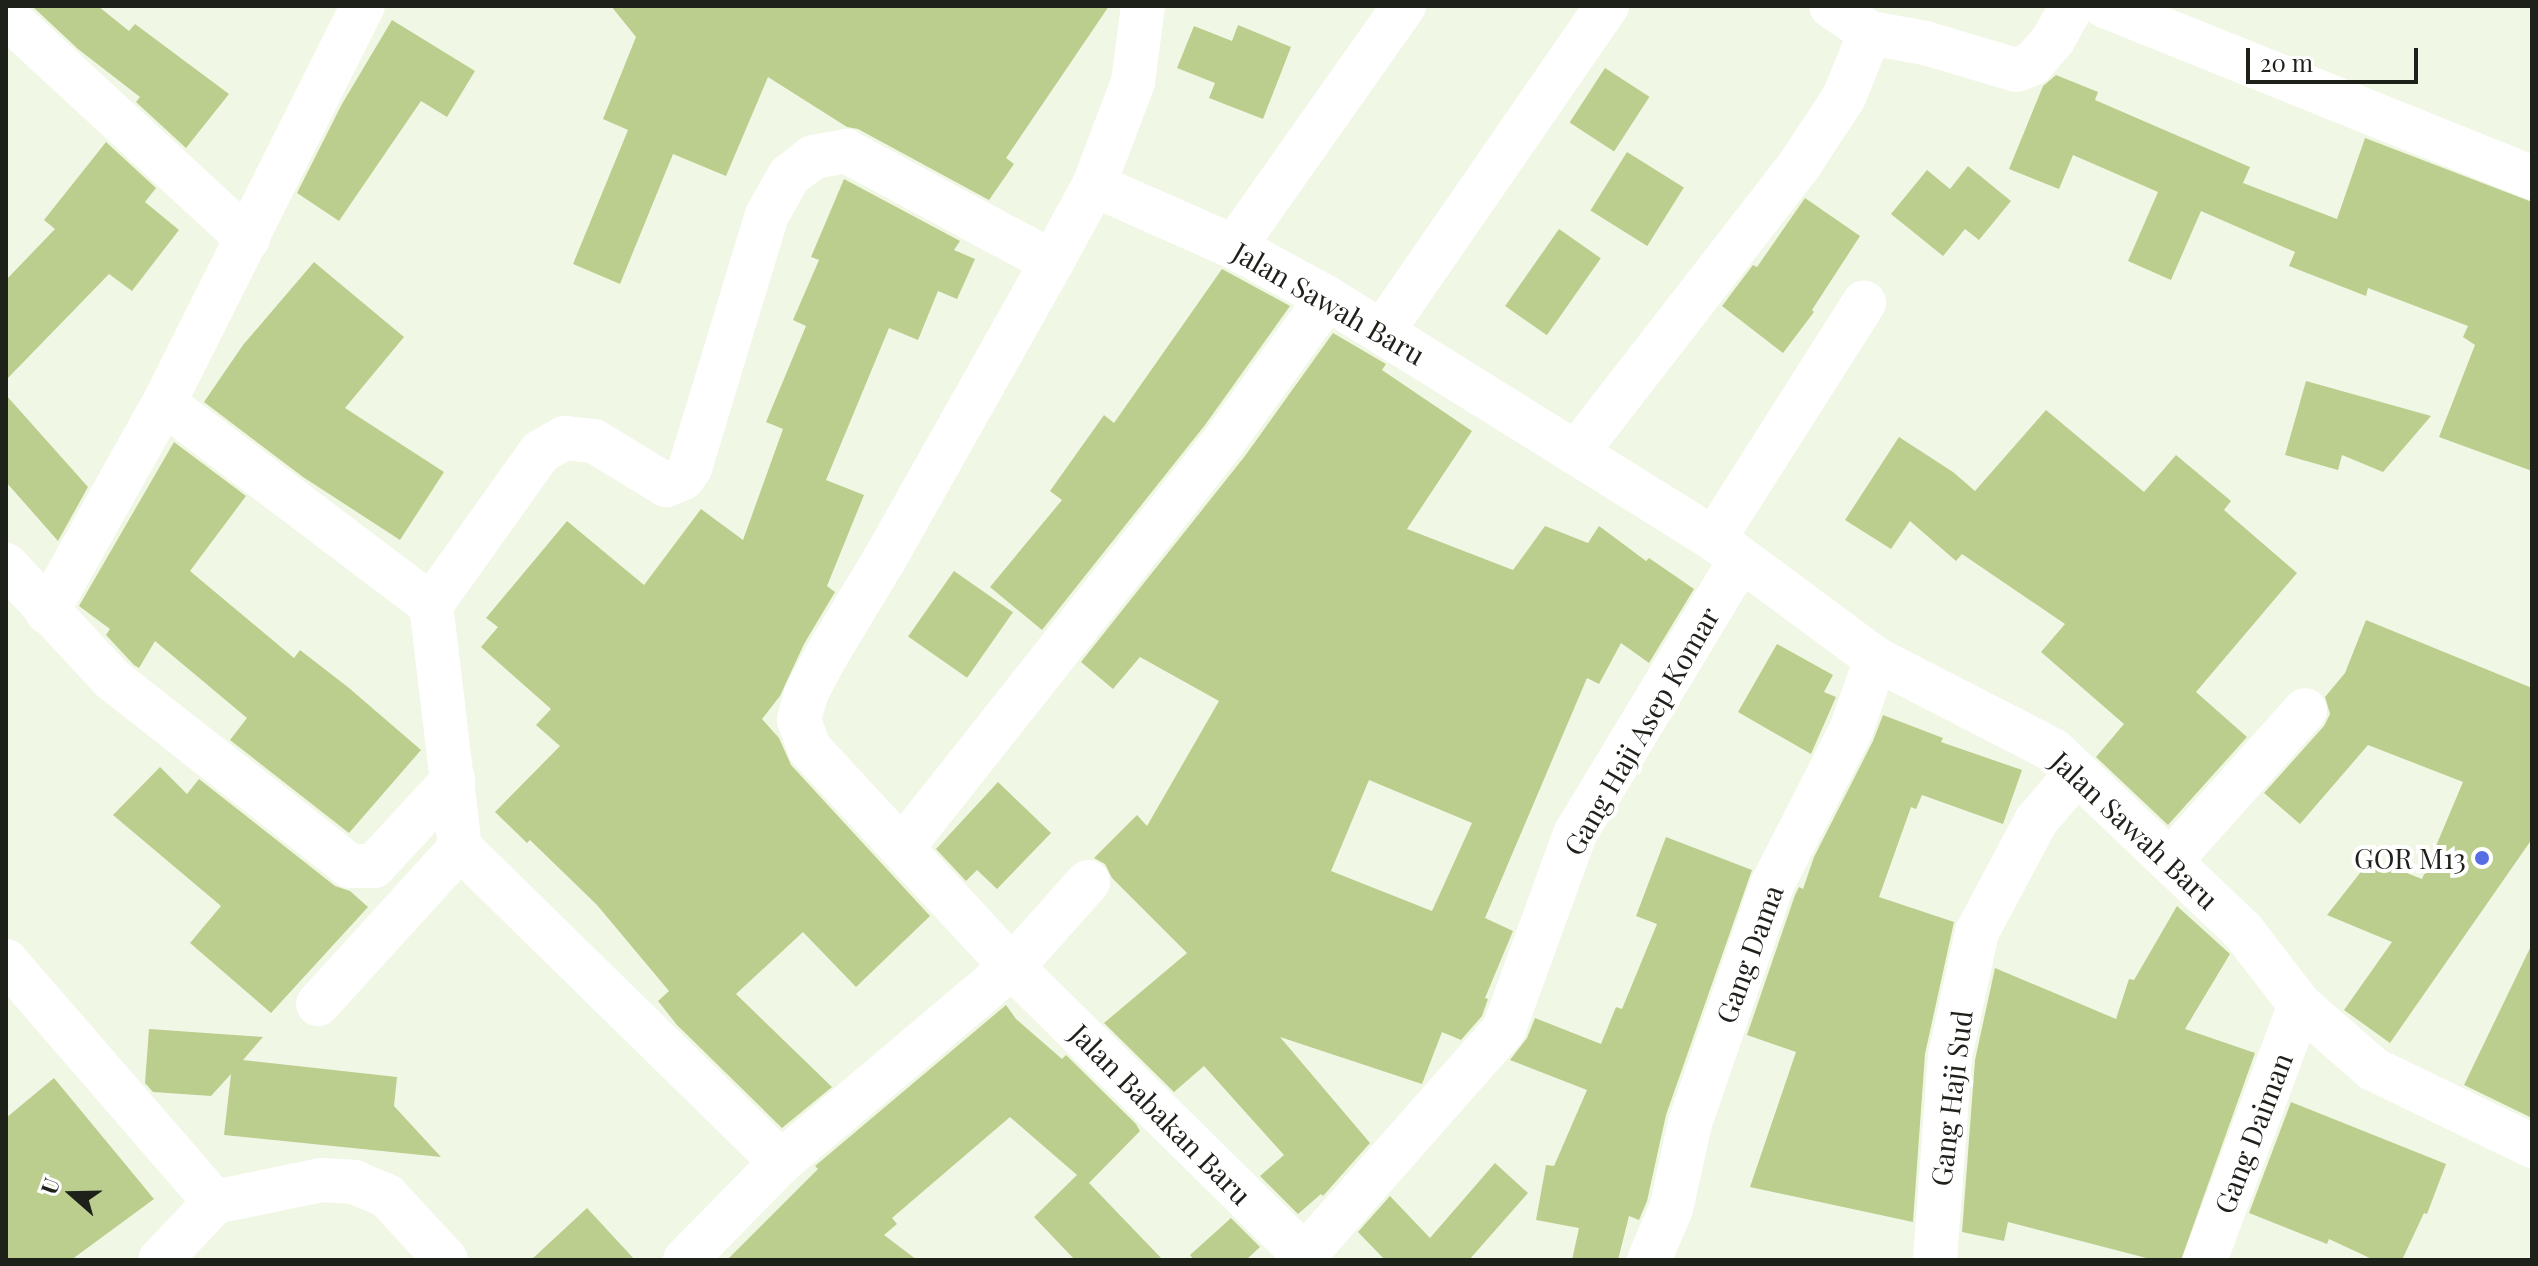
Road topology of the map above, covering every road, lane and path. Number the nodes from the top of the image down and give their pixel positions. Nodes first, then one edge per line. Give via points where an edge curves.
1 (363, 6) edge
2 (1143, 6) edge
3 (1404, 6) edge
4 (1607, 6) edge
5 (1831, 6) edge
6 (2072, 6) edge
7 (2105, 6) edge
8 (6, 16) edge
9 (1870, 33) junction
10 (2532, 178) edge
11 (1094, 185) junction
12 (248, 239) junction
13 (1234, 247) junction
14 (1052, 262) junction
15 (1327, 298) junction
16 (1864, 303) dead end
17 (1382, 332) junction
18 (164, 403) junction
19 (1576, 453) junction
20 (1727, 549) junction
21 (6, 565) edge
22 (431, 605) junction
23 (47, 612) junction
24 (1876, 659) junction
25 (2305, 710) dead end
26 (2076, 774) junction
27 (453, 780) junction
28 (460, 848) junction
29 (902, 848) junction
30 (2171, 860) junction
31 (1088, 882) dead end
32 (6, 961) edge
33 (1012, 967) junction
34 (318, 1004) dead end
35 (2300, 1005) junction
36 (2532, 1146) edge
37 (781, 1162) junction
38 (215, 1202) junction
39 (1307, 1258) edge
40 (160, 1260) edge
41 (446, 1260) edge
42 (685, 1260) edge
43 (1649, 1260) edge
44 (1935, 1260) edge
45 (2205, 1260) edge

1 - 12 street
2 - 11 street via 1133,82
3 - 13 street
4 - 17 street
5 - 9 street
6 - 9 street via 2032,64 2016,70
7 - 10 street
8 - 12 street
9 - 19 street via 1844,97 1800,164
11 - 13 street, Jalan Sawah Baru
11 - 14 street, Jalan Babakan Baru
12 - 18 street
13 - 15 street, Jalan Sawah Baru
14 - 22 street via 846,151 813,157 789,176 767,215 683,478 666,485 594,441 564,438 540,452
14 - 29 street, Jalan Babakan Baru via 826,656 799,720 809,748
15 - 17 street, Jalan Sawah Baru
15 - 29 street via 1225,440
16 - 20 street
17 - 19 street, Jalan Sawah Baru
18 - 22 street
18 - 23 street
19 - 20 street, Jalan Sawah Baru
20 - 24 street, Jalan Sawah Baru
20 - 39 street, Gang Haji Asep Komar via 1575,834 1504,1029
21 - 23 street
22 - 27 street
23 - 27 street via 113,680 350,866 374,866
24 - 26 street, Jalan Sawah Baru via 2053,750
24 - 43 street, Gang Dama via 1851,730 1772,885 1690,1123 1671,1209
25 - 30 street
26 - 30 street, Jalan Sawah Baru
26 - 44 street, Gang Haji Sud via 2036,821 1977,932 1950,1056
27 - 28 street
28 - 34 street
28 - 37 street
29 - 33 street, Jalan Babakan Baru
30 - 35 street, Jalan Sawah Baru via 2243,931
31 - 33 street
32 - 38 street
33 - 37 street
33 - 39 street, Jalan Babakan Baru
35 - 36 street, Jalan Sawah Baru via 2373,1069
35 - 45 street, Gang Daiman
37 - 42 street
38 - 40 street
38 - 41 street via 321,1180 354,1182 387,1196

